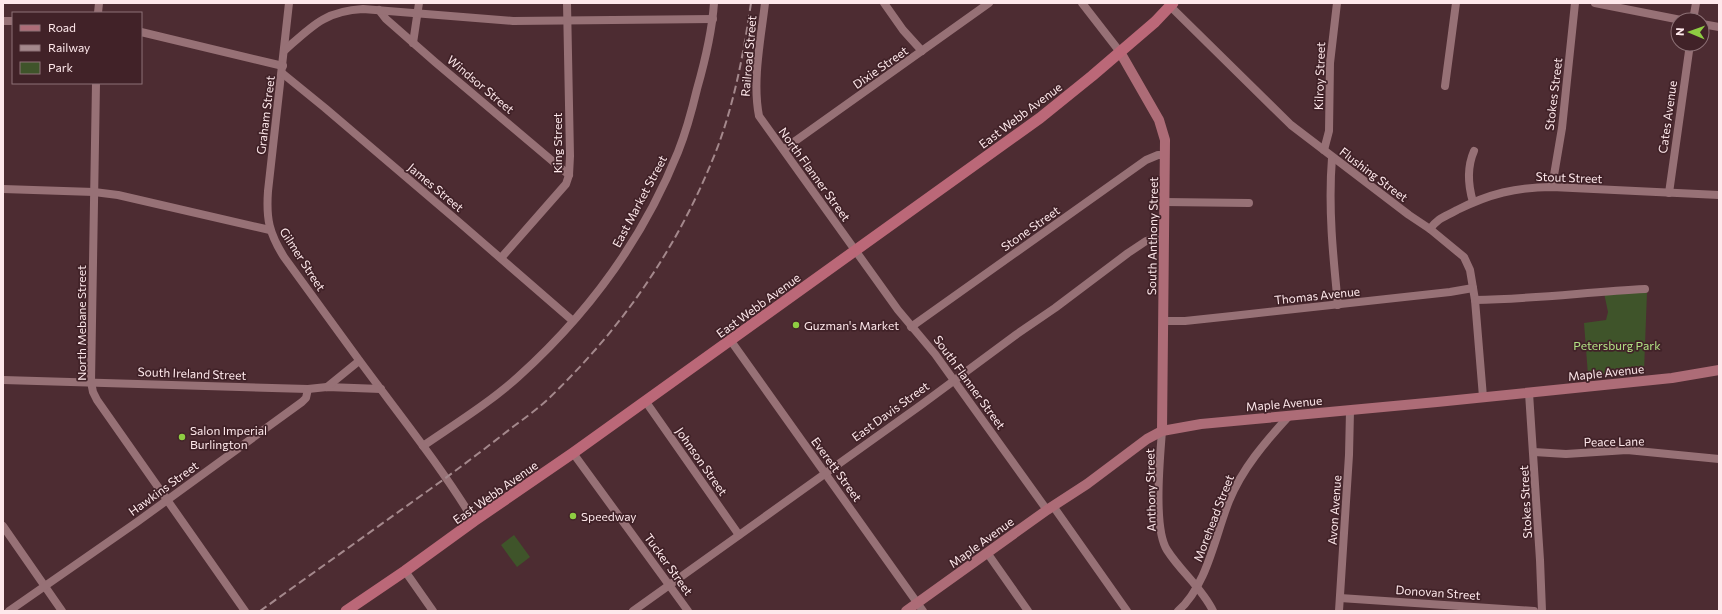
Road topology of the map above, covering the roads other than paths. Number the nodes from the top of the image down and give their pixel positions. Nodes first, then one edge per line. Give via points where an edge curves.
1 (290, 3) edge
2 (419, 3) edge
3 (567, 3) edge
4 (714, 3) edge
5 (765, 3) edge
6 (884, 3) edge
7 (990, 3) edge
8 (1082, 3) edge
9 (1337, 3) edge
10 (1456, 3) edge
11 (1576, 3) edge
12 (1595, 3) edge
13 (1172, 5) edge
14 (379, 10) junction
15 (418, 14) junction
16 (1670, 18) edge
17 (713, 19) junction
18 (567, 20) junction
19 (142, 32) edge
20 (413, 43) junction
21 (285, 50) junction
22 (922, 52) junction
23 (1120, 52) junction
24 (1689, 52) edge
25 (282, 70) junction
26 (96, 84) edge
27 (1445, 86) dead end
28 (758, 110) joint
29 (784, 149) junction
30 (1324, 150) junction
31 (1474, 151) dead end
32 (1165, 155) junction
33 (1332, 158) junction
34 (570, 175) junction
35 (1552, 187) junction
36 (3, 189) edge
37 (94, 192) junction
38 (1669, 193) junction
39 (1719, 195) edge
40 (1164, 202) junction
41 (1473, 202) junction
42 (1249, 203) dead end
43 (1430, 229) junction
44 (270, 230) junction
45 (1163, 236) junction
46 (856, 251) junction
47 (501, 258) junction
48 (1473, 288) junction
49 (1644, 290) dead end
50 (1475, 300) junction
51 (1338, 304) junction
52 (573, 321) junction
53 (1163, 321) junction
54 (912, 327) junction
55 (731, 341) junction
56 (359, 361) junction
57 (1719, 370) edge
58 (954, 379) junction
59 (3, 380) edge
60 (91, 382) junction
61 (327, 387) junction
62 (308, 389) junction
63 (381, 389) junction
64 (1529, 393) junction
65 (1482, 397) junction
66 (646, 402) junction
67 (1350, 410) junction
68 (1289, 416) junction
69 (1162, 431) junction
70 (423, 446) junction
71 (1534, 452) junction
72 (573, 454) junction
73 (1719, 459) edge
74 (826, 472) junction
75 (167, 500) junction
76 (1050, 508) junction
77 (474, 521) junction
78 (3, 526) edge
79 (739, 534) junction
80 (988, 554) junction
81 (405, 572) junction
82 (669, 585) junction
83 (45, 586) junction
84 (1197, 586) junction
85 (1340, 598) junction
86 (920, 607) edge
87 (9, 611) edge
88 (62, 611) edge
89 (245, 611) edge
90 (346, 611) edge
91 (433, 611) edge
92 (634, 611) edge
93 (688, 611) edge
94 (906, 611) edge
95 (1028, 611) edge
96 (1127, 611) edge
97 (1178, 611) edge
98 (1213, 611) edge
99 (1339, 611) edge
100 (1534, 611) edge
101 (1542, 611) edge

1 - 21 street, Graham Street
2 - 15 street
3 - 18 street, King Street
4 - 17 street, East Market Street
5 - 28 street, Railroad Street via 757,79
6 - 22 street
7 - 22 street, Dixie Street
8 - 23 street
9 - 30 street, Kilroy Street via 1330,63 1329,131
10 - 27 street
11 - 35 street, Stokes Street via 1562,128
12 - 16 street
13 - 23 highway, East Webb Avenue
13 - 30 street, Flushing Street via 1291,125
14 - 15 street
14 - 20 street, Windsor Street
14 - 21 street via 336,12 316,24
15 - 18 street via 513,20
15 - 20 street
17 - 18 street
17 - 52 street, East Market Street via 702,74 671,168 636,238 591,301
18 - 34 street, King Street
19 - 25 street, James Street
20 - 34 street, Windsor Street
21 - 25 street, Graham Street
22 - 29 street, Dixie Street
23 - 32 main road, South Anthony Street via 1159,120 1165,140
23 - 46 highway, East Webb Avenue via 1040,118
24 - 38 street, Cates Avenue
25 - 44 street, Graham Street via 268,191 267,216
25 - 47 street, James Street
26 - 37 street, North Mebane Street
28 - 29 street, North Flanner Street via 763,122
29 - 46 street, North Flanner Street
30 - 33 street, Flushing Street
31 - 41 street via 1469,162 1469,188
32 - 40 main road, South Anthony Street
32 - 54 street, Stone Street via 1146,160
33 - 43 street, Flushing Street
33 - 51 street via 1332,244
34 - 47 street, King Street via 566,184
35 - 38 street, Stout Street
35 - 41 street, Stout Street via 1508,191
36 - 37 street, Gilmer Street
37 - 44 street, Gilmer Street via 136,199
37 - 60 street, North Mebane Street
38 - 39 street, Stout Street
40 - 42 street
40 - 45 main road, South Anthony Street
41 - 43 street, Stout Street via 1440,218
43 - 48 street, Flushing Street via 1464,257 1470,270
44 - 56 street, Gilmer Street via 284,257
45 - 53 main road, South Anthony Street
45 - 58 street, East Davis Street via 1146,241
46 - 54 street, South Flanner Street
46 - 55 highway, East Webb Avenue
47 - 52 street, James Street
48 - 50 street, Flushing Street
48 - 51 street, Thomas Avenue
49 - 50 street
50 - 65 street, Flushing Street
51 - 53 street, Thomas Avenue
52 - 70 street, East Market Street via 507,387
53 - 69 main road, South Anthony Street
54 - 58 street, South Flanner Street
55 - 66 highway, East Webb Avenue
55 - 74 street, Everett Street
56 - 61 street
56 - 63 street, Gilmer Street
57 - 64 main road, Maple Avenue via 1672,378
58 - 74 street, East Davis Street
58 - 76 street, South Flanner Street
59 - 60 street, South Ireland Street
60 - 62 street, South Ireland Street
60 - 75 street, North Mebane Street via 97,400
61 - 62 street, South Ireland Street
61 - 63 street, South Ireland Street
62 - 75 street, Hawkins Street via 302,402
63 - 70 street, Gilmer Street
64 - 65 main road, Maple Avenue
64 - 71 street, Stokes Street
65 - 67 main road, Maple Avenue
66 - 72 highway, East Webb Avenue
66 - 79 street, Johnson Street
67 - 68 main road, Maple Avenue
67 - 85 street, Avon Avenue via 1350,455
68 - 69 main road, Maple Avenue via 1201,424
68 - 84 street, Morehead Street via 1252,460 1239,480 1208,564
69 - 76 main road, Maple Avenue via 1147,438 1087,484
69 - 84 street, Anthony Street via 1161,535 1167,550
70 - 77 street, Gilmer Street
71 - 73 street, Peace Lane via 1566,454 1627,450
71 - 101 street, Stokes Street
72 - 77 highway, East Webb Avenue
72 - 82 street, Tucker Street
74 - 79 street, East Davis Street
74 - 86 street, Everett Street
75 - 83 street, Hawkins Street
75 - 89 street, North Mebane Street
76 - 80 main road, Maple Avenue
76 - 96 street, South Flanner Street
77 - 81 highway, East Webb Avenue
78 - 83 street
79 - 82 street, East Davis Street
80 - 86 main road, Maple Avenue
80 - 95 street
81 - 90 highway, East Webb Avenue
81 - 91 street
82 - 92 street, East Davis Street
82 - 93 street, Tucker Street
83 - 87 street, Hawkins Street
83 - 88 street
84 - 97 street, Morehead Street via 1186,605
84 - 98 street, Anthony Street
85 - 99 street, Avon Avenue
85 - 100 street, Donovan Street
86 - 94 main road, Maple Avenue

